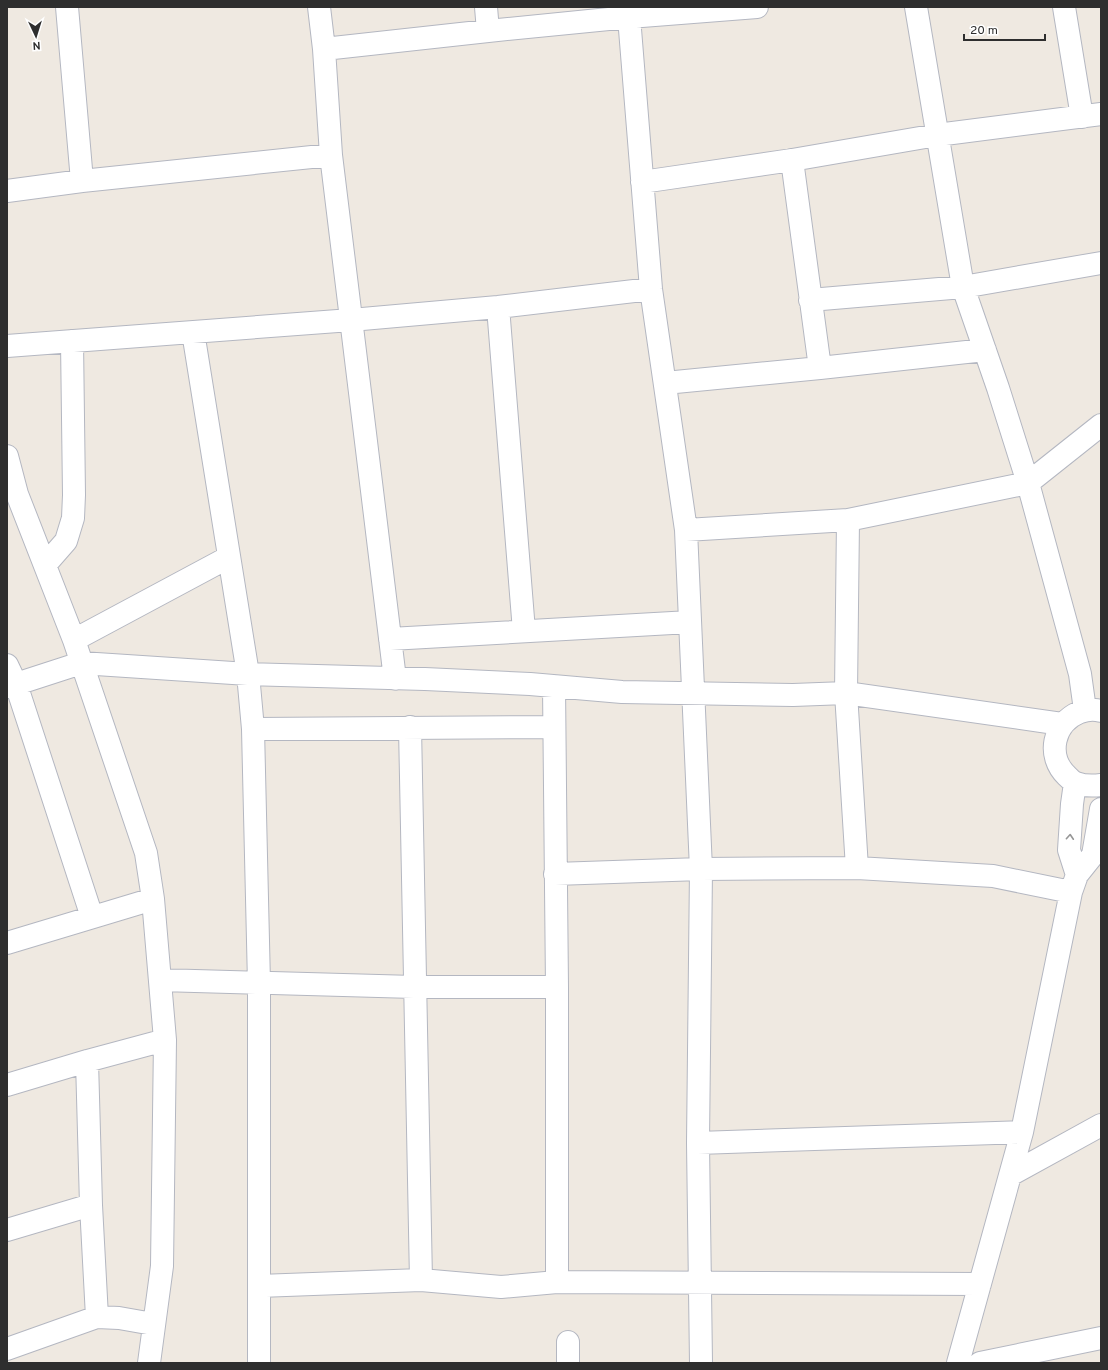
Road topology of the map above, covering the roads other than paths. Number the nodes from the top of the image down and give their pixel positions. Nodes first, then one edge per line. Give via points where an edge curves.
1 (67, 7) edge
2 (319, 7) edge
3 (486, 7) edge
4 (757, 7) edge
5 (916, 7) edge
6 (1064, 7) edge
7 (628, 12) edge
8 (488, 31) junction
9 (324, 49) junction
10 (1092, 116) edge
11 (937, 135) junction
12 (331, 155) junction
13 (792, 160) junction
14 (82, 181) junction
15 (642, 182) junction
16 (7, 191) edge
17 (1101, 263) edge
18 (963, 287) junction
19 (651, 289) junction
20 (810, 300) junction
21 (498, 307) junction
22 (351, 320) junction
23 (193, 332) junction
24 (72, 341) junction
25 (7, 346) edge
26 (985, 350) junction
27 (820, 368) junction
28 (665, 383) junction
29 (1101, 425) edge
30 (7, 456) edge
31 (1028, 483) junction
32 (848, 520) junction
33 (686, 530) junction
34 (229, 557) junction
35 (45, 565) junction
36 (690, 622) junction
37 (524, 631) junction
38 (390, 639) junction
39 (74, 640) junction
40 (81, 663) junction
41 (248, 674) junction
42 (10, 679) edge
43 (395, 679) junction
44 (554, 686) junction
45 (846, 693) junction
46 (693, 694) junction
47 (1093, 710) edge
48 (1062, 724) junction
49 (410, 727) junction
50 (554, 727) junction
51 (253, 729) junction
52 (1075, 783) junction
53 (1101, 785) edge
54 (1101, 809) edge
55 (1099, 834) edge
56 (857, 868) junction
57 (701, 869) junction
58 (555, 874) junction
59 (1074, 884) junction
60 (153, 899) junction
61 (92, 918) junction
62 (7, 943) edge
63 (160, 980) junction
64 (259, 983) junction
65 (414, 987) junction
66 (557, 987) junction
67 (165, 1040) junction
68 (87, 1061) junction
69 (7, 1085) edge
70 (1101, 1125) edge
71 (1022, 1132) junction
72 (698, 1143) junction
73 (1010, 1176) junction
74 (91, 1205) junction
75 (7, 1230) edge
76 (421, 1280) junction
77 (557, 1282) junction
78 (699, 1283) junction
79 (980, 1284) junction
80 (258, 1286) junction
81 (97, 1317) junction
82 (153, 1324) junction
83 (1101, 1338) edge
84 (7, 1349) edge
85 (149, 1363) edge
86 (259, 1363) edge
87 (701, 1363) edge
88 (958, 1363) edge
89 (980, 1363) edge

1 - 14 street
2 - 9 street
3 - 8 street
4 - 7 street
5 - 11 street
6 - 10 street
7 - 8 street
7 - 15 street
8 - 9 street
9 - 12 street
10 - 11 street
11 - 13 street
11 - 18 street
12 - 14 street
12 - 22 street
13 - 15 street
13 - 20 street
14 - 16 street
15 - 19 street
17 - 18 street
18 - 20 street
18 - 26 street
19 - 21 street
19 - 28 street
20 - 27 street
21 - 22 street
21 - 37 street
22 - 23 street
22 - 38 street
23 - 24 street
23 - 34 street
24 - 25 street
24 - 35 street via 73,518 66,541
26 - 27 street
26 - 31 street
27 - 28 street
28 - 33 street
29 - 31 street
30 - 35 street via 17,494
31 - 32 street
31 - 47 street via 1080,674
32 - 33 street
32 - 45 street
33 - 36 street
34 - 39 street
34 - 41 street
35 - 39 street
36 - 37 street
36 - 46 street
37 - 38 street
38 - 43 street
39 - 40 street
40 - 41 street
40 - 42 street
40 - 60 street via 146,853
41 - 43 street
41 - 51 street
42 - 61 street
43 - 44 street
44 - 46 street via 622,692
44 - 50 street
45 - 46 street
45 - 48 street
45 - 56 street
46 - 57 street
47 - 48 street via 1072,715
48 - 52 street via 1056,735 1056,759 1061,770
49 - 50 street
49 - 51 street
49 - 65 street
50 - 58 street
51 - 64 street
52 - 53 street
59 -> 52 street via 1069,850
54 - 55 street
55 - 59 street via 1093,856
56 - 57 street
56 - 59 street via 993,876
57 - 58 street
57 - 72 street
58 - 66 street
59 - 71 street
60 - 61 street
60 - 63 street
61 - 62 street
63 - 64 street
63 - 67 street
64 - 65 street
64 - 80 street
65 - 66 street
65 - 76 street
66 - 77 street
67 - 68 street
67 - 82 street via 162,1266
68 - 69 street
68 - 74 street
70 - 73 street
71 - 72 street
71 - 73 street
72 - 78 street
73 - 79 street
74 - 75 street
74 - 81 street
76 - 77 street via 500,1287
76 - 80 street
77 - 78 street
78 - 79 street
78 - 87 street
79 - 88 street
80 - 86 street
81 - 82 street
81 - 84 street
82 - 85 street
83 - 89 street

